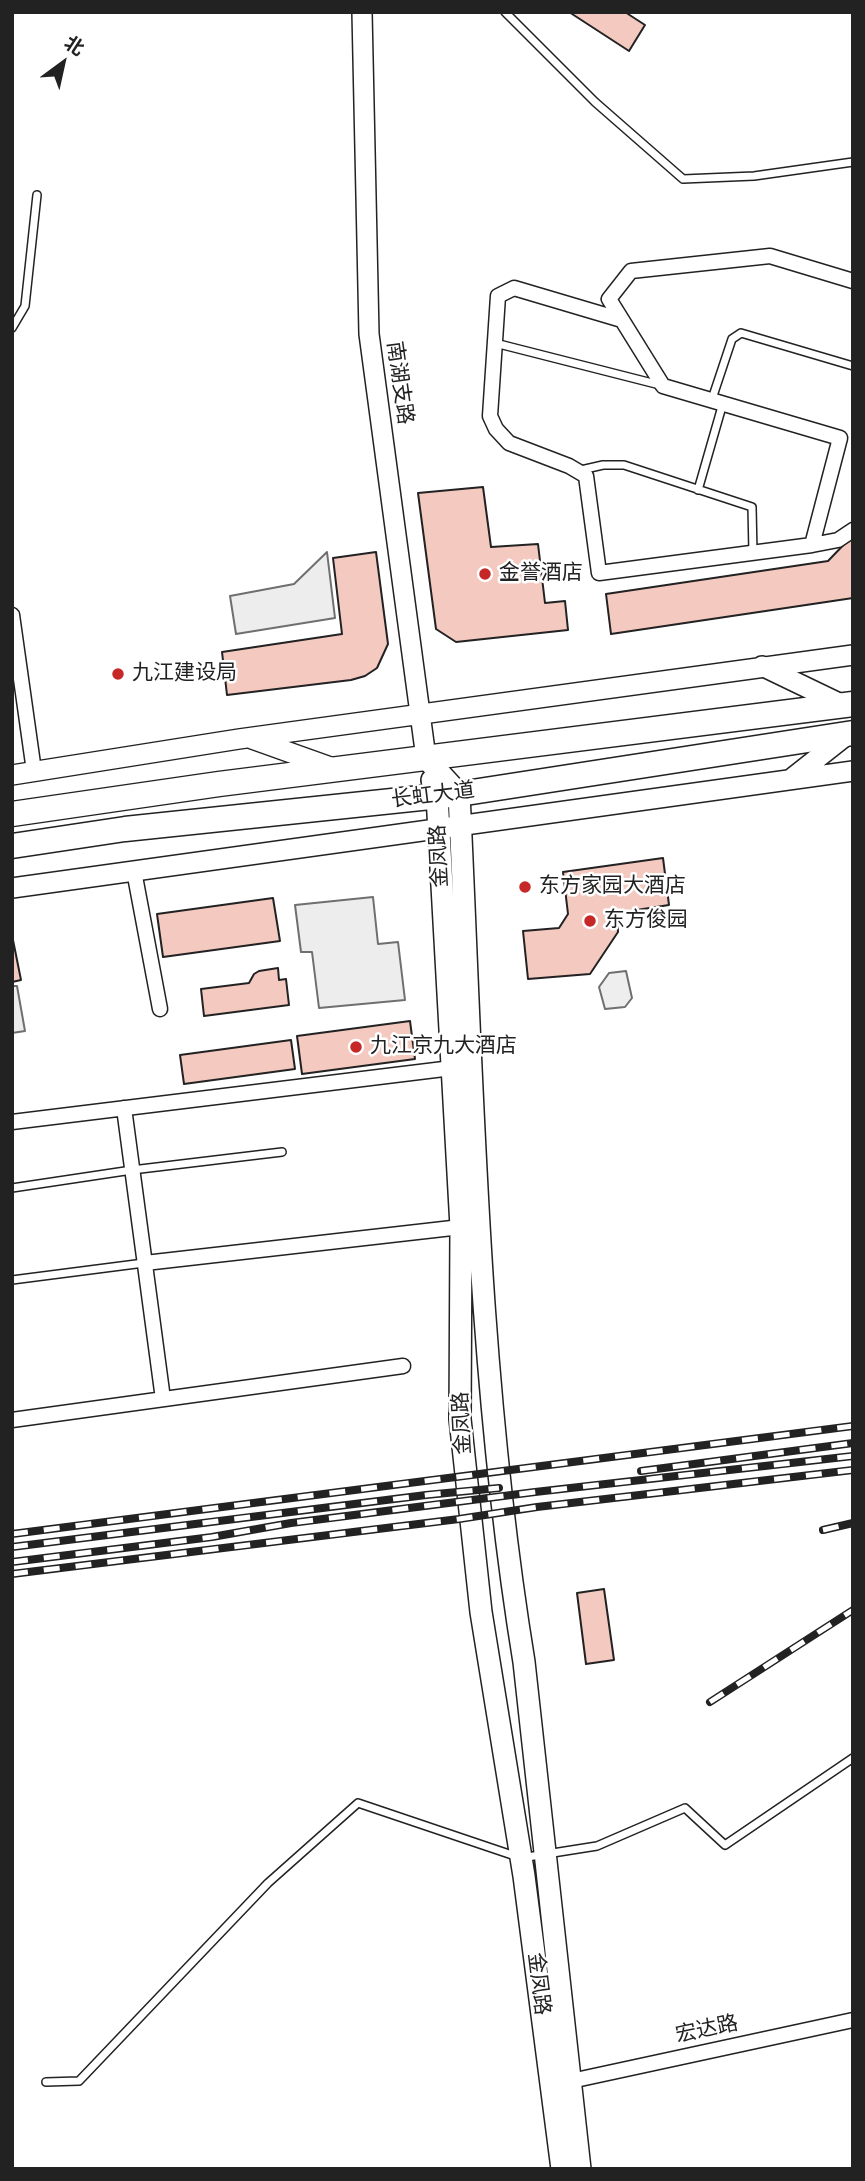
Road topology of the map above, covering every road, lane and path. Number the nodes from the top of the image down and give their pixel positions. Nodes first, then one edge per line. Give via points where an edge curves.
1 (362, 12) edge
2 (505, 12) edge
3 (853, 162) edge
4 (37, 195) dead end
5 (853, 281) edge
6 (622, 320) junction
7 (12, 328) edge
8 (495, 343) junction
9 (853, 366) edge
10 (663, 386) junction
11 (718, 401) junction
12 (577, 471) junction
13 (698, 489) junction
14 (853, 530) edge
15 (812, 545) junction
16 (753, 552) junction
17 (12, 615) edge
18 (853, 654) edge
19 (762, 666) junction
20 (848, 704) edge
21 (420, 714) junction
22 (850, 734) edge
23 (248, 738) junction
24 (426, 758) junction
25 (337, 769) junction
26 (34, 771) junction
27 (853, 771) edge
28 (12, 775) edge
29 (790, 780) junction
30 (448, 795) junction
31 (12, 814) edge
32 (460, 826) junction
33 (439, 829) junction
34 (12, 846) edge
35 (134, 871) junction
36 (12, 888) edge
37 (160, 1009) dead end
38 (452, 1068) junction
39 (124, 1108) junction
40 (12, 1122) edge
41 (282, 1152) dead end
42 (132, 1170) junction
43 (12, 1188) edge
44 (461, 1227) junction
45 (145, 1263) junction
46 (12, 1280) edge
47 (402, 1366) dead end
48 (163, 1399) junction
49 (12, 1420) edge
50 (853, 1758) edge
51 (546, 1854) junction
52 (521, 1858) junction
53 (853, 2020) edge
54 (571, 2081) junction
55 (46, 2082) dead end
56 (562, 2169) edge
57 (580, 2169) edge

1 - 21 street, 南湖支路 via 369,334
2 - 3 lane via 595,102 683,179 754,176
4 - 7 lane via 25,306
5 - 6 street via 769,256 631,271 609,299
6 - 8 street via 513,288 498,296
6 - 10 street
8 - 10 lane
8 - 12 street via 489,416 496,429 509,443
9 - 11 lane via 741,333 732,339
10 - 11 street
11 - 13 lane
11 - 15 street via 840,438
12 - 13 lane via 624,465
12 - 16 street via 586,476 599,573
13 - 16 lane via 752,507
14 - 15 street via 838,540
15 - 16 street
17 - 26 street
18 - 19 street
19 - 20 street
19 - 21 street
20 - 24 highway, 长虹大道
21 - 23 street
21 - 24 street, 南湖支路
22 - 29 street
22 - 30 highway, 长虹大道
23 - 25 street
23 - 26 street
24 - 25 highway, 长虹大道
24 - 30 main road, 金凤路
25 - 31 highway, 长虹大道
26 - 28 street
27 - 29 street
29 - 32 street
30 - 32 main road, 金凤路
30 - 33 main road, 金凤路
30 - 34 highway, 长虹大道 via 125,829
32 - 33 street
32 - 51 main road, 金凤路 via 492,1412
33 - 35 street
33 - 38 main road, 金凤路
35 - 36 street
35 - 37 street
38 - 39 street
38 - 44 main road, 金凤路
39 - 40 street
39 - 42 street
41 - 42 lane
42 - 43 lane
42 - 45 street
44 - 45 street
44 - 52 main road, 金凤路 via 460,1419 489,1674
45 - 46 lane
45 - 48 street
47 - 48 street
48 - 49 street
50 - 51 lane via 726,1844 685,1808 597,1846
51 - 52 lane
51 - 54 main road, 金凤路
52 - 55 lane via 358,1802 268,1883 79,2081
52 - 56 main road, 金凤路
53 - 54 street, 宏达路
54 - 57 main road, 金凤路

